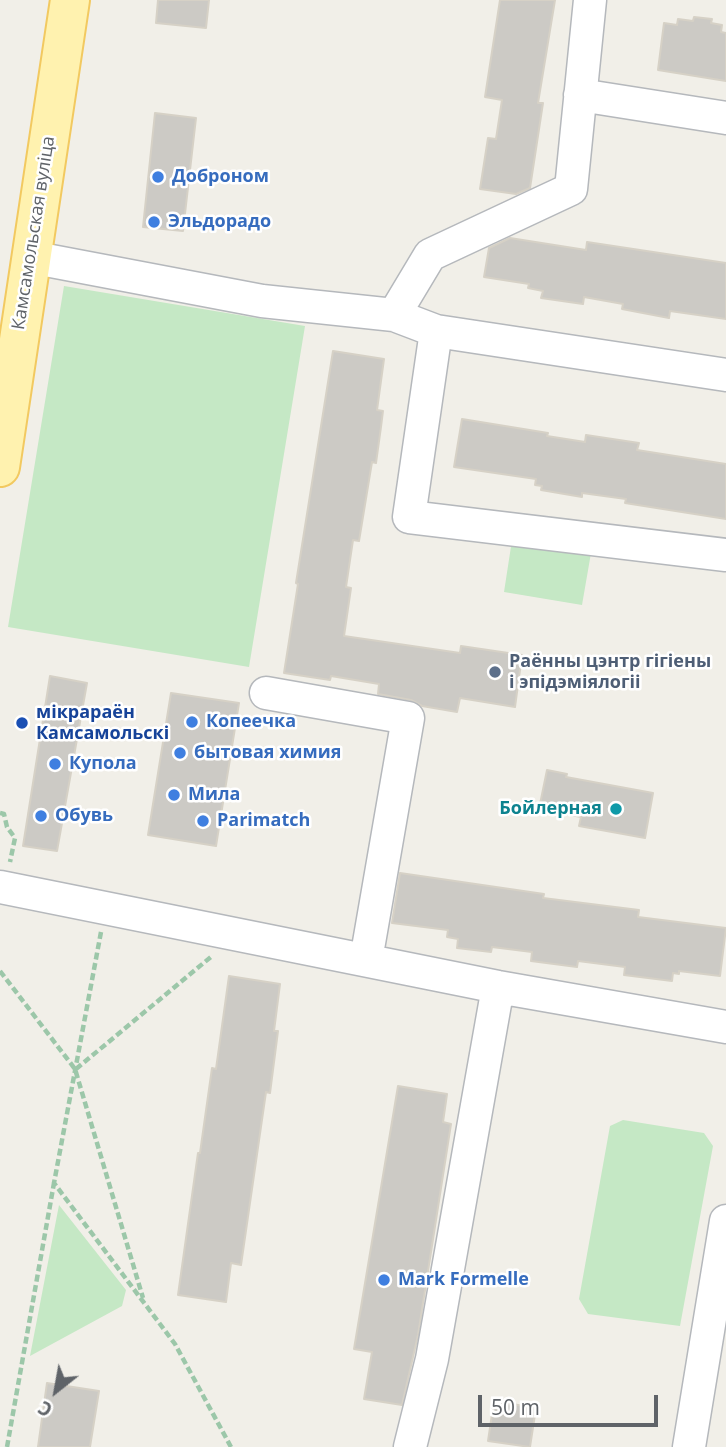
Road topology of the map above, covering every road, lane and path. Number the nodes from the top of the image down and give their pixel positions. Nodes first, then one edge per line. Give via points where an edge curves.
1 (70, 0) edge
2 (590, 0) edge
3 (580, 95) junction
4 (726, 118) edge
5 (30, 257) junction
6 (394, 315) junction
7 (436, 331) junction
8 (726, 374) edge
9 (0, 467) edge
10 (726, 555) edge
11 (266, 693) dead end
12 (0, 813) edge
13 (3, 887) edge
14 (105, 907) junction
15 (240, 934) junction
16 (366, 960) junction
17 (0, 971) edge
18 (498, 987) junction
19 (726, 1027) edge
20 (75, 1069) junction
21 (54, 1183) junction
22 (726, 1221) edge
23 (144, 1303) junction
24 (7, 1447) edge
25 (231, 1447) edge
26 (410, 1447) edge
27 (689, 1447) edge

1 - 5 main road, Камсамольская вуліца
2 - 3 street
3 - 4 street
3 - 6 street via 571,189 430,255
5 - 6 street via 262,301
5 - 9 main road, Камсамольская вуліца
6 - 7 street
7 - 8 street
7 - 10 street via 409,517
11 - 16 street via 408,718
12 - 13 path via 5,814 15,838
13 - 14 street
14 - 15 street
14 - 20 path
15 - 16 street
15 - 20 path
16 - 18 street
17 - 20 path
18 - 19 street
18 - 26 street via 432,1359
20 - 21 path
20 - 23 path
21 - 23 path
21 - 24 path
22 - 27 street
23 - 25 path via 175,1344

